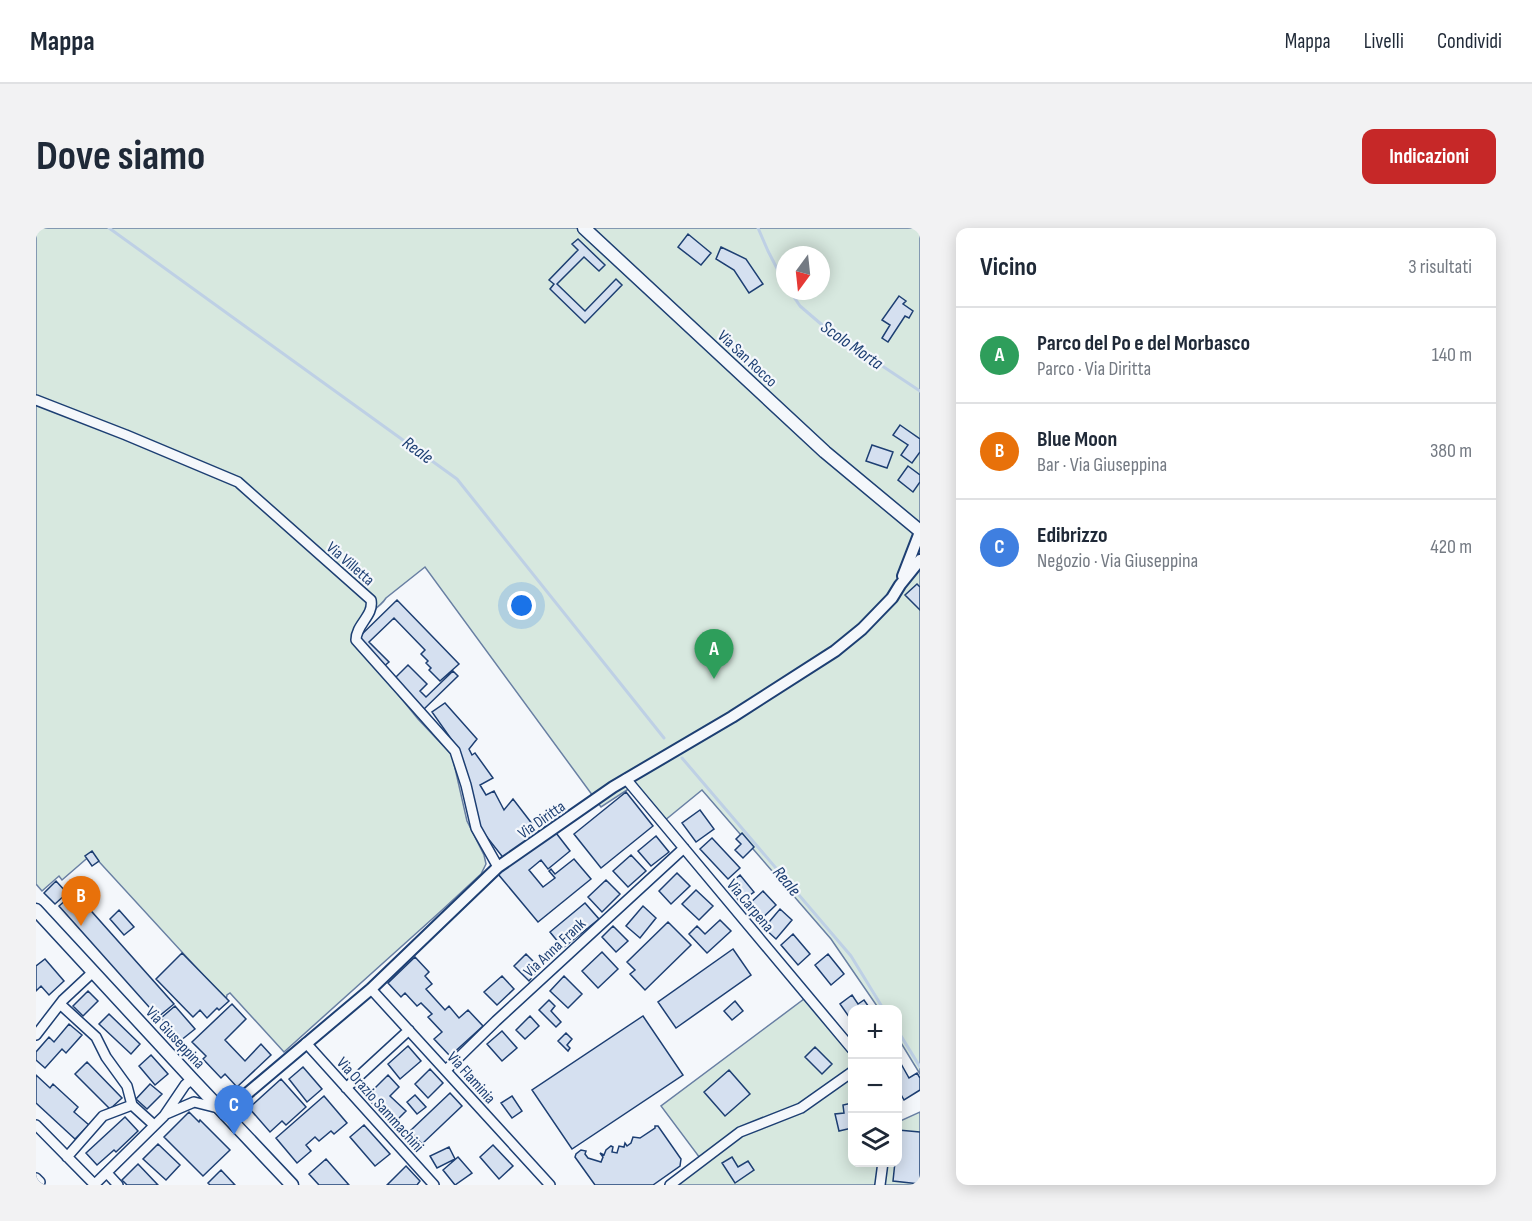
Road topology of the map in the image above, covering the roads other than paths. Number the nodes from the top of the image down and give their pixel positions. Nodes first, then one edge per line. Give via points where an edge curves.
1 (584, 228) edge
2 (36, 400) edge
3 (893, 508) junction
4 (920, 519) edge
5 (920, 532) edge
6 (920, 561) edge
7 (900, 585) junction
8 (626, 779) junction
9 (684, 848) junction
10 (498, 867) junction
11 (36, 910) edge
12 (93, 972) junction
13 (371, 989) junction
14 (60, 1004) junction
15 (409, 1030) junction
16 (36, 1035) edge
17 (306, 1043) junction
18 (848, 1044) edge
19 (446, 1070) junction
20 (848, 1075) edge
21 (192, 1079) junction
22 (346, 1088) junction
23 (132, 1105) junction
24 (222, 1111) junction
25 (164, 1116) junction
26 (36, 1125) edge
27 (154, 1125) junction
28 (67, 1156) junction
29 (882, 1167) edge
30 (107, 1173) junction
31 (36, 1178) edge
32 (37, 1185) edge
33 (94, 1185) edge
34 (118, 1185) edge
35 (292, 1185) edge
36 (434, 1185) edge
37 (550, 1185) edge
38 (670, 1185) edge
39 (880, 1185) edge

1 - 3 main road, Via San Rocco via 825,452
2 - 10 street, Via Villetta via 238,482 371,600 370,612 356,640 456,751 476,828
3 - 4 main road, Via San Rocco
3 - 5 main road, Via San Rocco
5 - 7 street, Via Diritta
6 - 7 street, Via Diritta
7 - 8 street, Via Diritta via 862,629 835,651
8 - 9 street, Via Carpena
8 - 10 street, Via Diritta
9 - 18 street, Via Carpena
9 - 19 street, Via Anna Frank
10 - 13 street, Via Diritta
11 - 12 main road, Via Giuseppina
12 - 14 street
12 - 21 main road, Via Giuseppina
13 - 15 street, Via Flaminia
13 - 17 street, Via Diritta
14 - 16 street
14 - 23 street via 96,1037 127,1086
15 - 19 street, Via Flaminia
15 - 22 street
17 - 22 street, Via Orazio Sammachini
17 - 24 street, Via Diritta
19 - 37 street, Via Flaminia
20 - 38 street via 801,1108 740,1132
21 - 24 main road, Via Giuseppina
21 - 25 street
22 - 36 street, Via Orazio Sammachini
23 - 27 street
23 - 28 street via 103,1116
24 - 25 street via 194,1102
24 - 35 main road, Via Giuseppina
25 - 27 street
26 - 28 street
27 - 30 street
28 - 33 street
29 - 39 street
30 - 33 street
30 - 34 street
31 - 32 street via 40,1182

